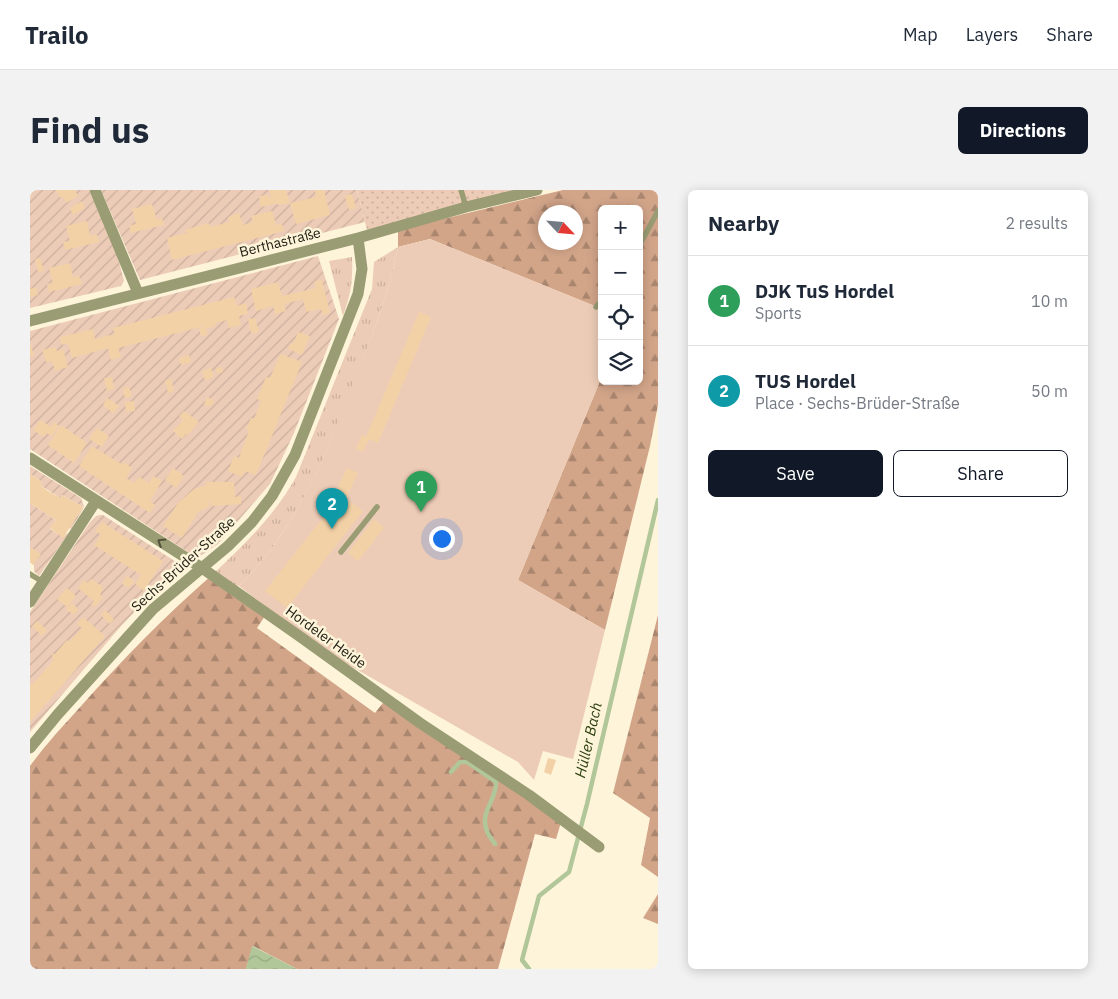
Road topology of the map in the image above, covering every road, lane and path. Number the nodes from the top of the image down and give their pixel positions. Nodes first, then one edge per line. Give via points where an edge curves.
1 (95, 190) edge
2 (461, 190) edge
3 (537, 190) edge
4 (466, 207) junction
5 (658, 211) edge
6 (358, 238) junction
7 (643, 239) edge
8 (138, 293) junction
9 (598, 305) edge
10 (596, 307) dead end
11 (30, 321) edge
12 (30, 458) edge
13 (96, 501) junction
14 (377, 507) dead end
15 (341, 552) dead end
16 (202, 568) junction
17 (30, 574) edge
18 (44, 583) junction
19 (30, 602) edge
20 (30, 748) edge
21 (599, 847) dead end

1 - 8 street
2 - 4 lane
3 - 4 street, Berthastraße
4 - 6 street, Berthastraße
5 - 7 lane
6 - 8 street, Berthastraße
6 - 16 street, Sechs-Brüder-Straße via 362,269 358,294 295,455 272,496 252,522
8 - 11 street, Berthastraße
9 - 10 lane
12 - 13 street, Hordeler Heide
16 -> 13 street, Hordeler Heide
13 - 18 street
14 - 15 lane
16 - 20 street, Sechs-Brüder-Straße via 153,609
16 - 21 street, Hordeler Heide
17 - 18 lane
18 - 19 street

